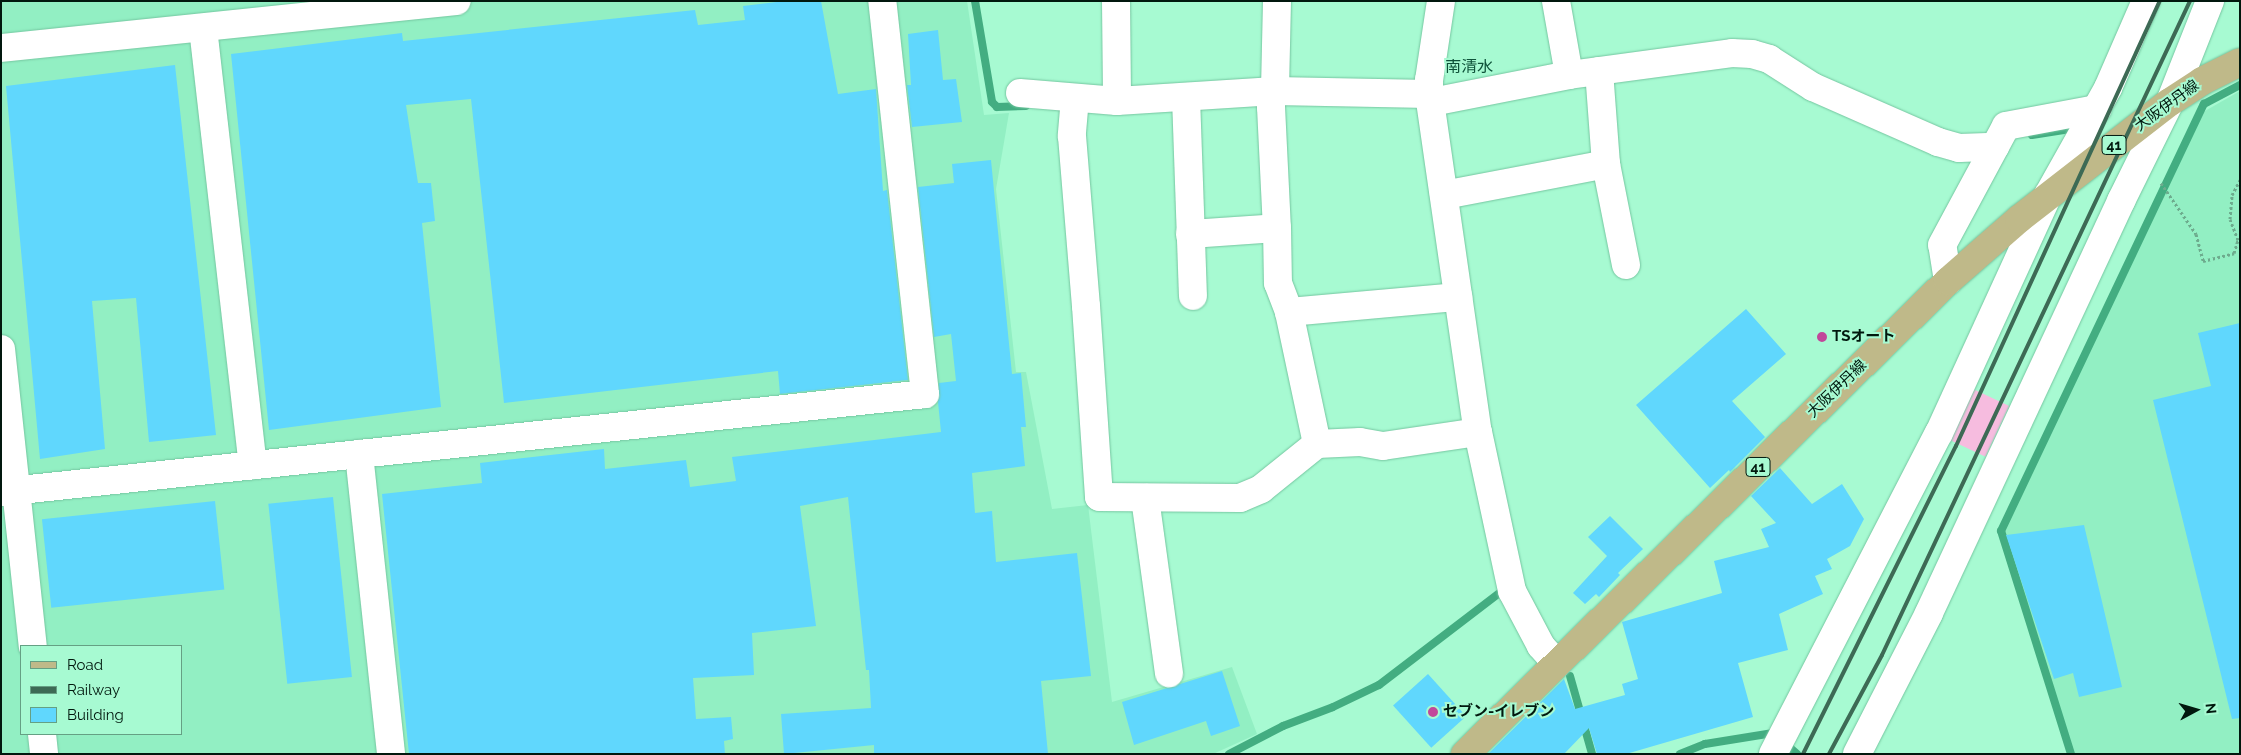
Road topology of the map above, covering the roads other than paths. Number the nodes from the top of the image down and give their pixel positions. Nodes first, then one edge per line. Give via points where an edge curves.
1 (456, 1) edge
2 (882, 1) edge
3 (1116, 1) edge
4 (1277, 1) edge
5 (1441, 1) edge
6 (1556, 1) edge
7 (2146, 1) edge
8 (2210, 1) edge
9 (309, 9) edge
10 (203, 28) junction
11 (1, 48) edge
12 (2240, 62) edge
13 (1568, 70) junction
14 (1599, 71) junction
15 (1020, 93) dead end
16 (1423, 93) junction
17 (1272, 99) junction
18 (1117, 101) junction
19 (2170, 102) junction
20 (1186, 104) junction
21 (1074, 106) junction
22 (2097, 109) junction
23 (1998, 142) junction
24 (1606, 164) junction
25 (1444, 194) junction
26 (2048, 195) junction
27 (1277, 228) junction
28 (1190, 234) junction
29 (1626, 265) dead end
30 (1948, 281) junction
31 (1193, 296) dead end
32 (1458, 297) junction
33 (1289, 312) junction
34 (1, 350) edge
35 (1478, 432) junction
36 (1317, 444) junction
37 (359, 454) junction
38 (253, 465) junction
39 (9, 491) edge
40 (1145, 498) junction
41 (33, 645) edge
42 (1557, 664) junction
43 (1169, 673) dead end
44 (42, 735) edge
45 (44, 754) edge
46 (391, 754) edge
47 (1465, 754) edge
48 (1773, 754) edge
49 (1857, 754) edge

1 - 9 street
2 - 37 street via 925,394
3 - 18 street
4 - 17 street
5 - 16 street
6 - 13 street
7 - 22 street
8 - 19 street
9 - 10 street
10 - 11 street
10 - 38 street
12 - 19 main road, 大阪伊丹線 / 41
13 - 14 street
13 - 16 street
14 - 23 street via 1732,53 1752,54 1938,142 1959,148
14 - 24 street
15 - 21 street
16 - 17 street
16 - 25 street
17 - 20 street
17 - 27 street
18 - 20 street
18 - 21 street
19 - 26 main road, 大阪伊丹線 / 41
19 - 49 street via 1934,604
20 - 28 street
21 - 40 street via 1072,136 1099,497
22 - 23 street via 2006,126
22 - 26 street
23 - 30 street via 1942,245
24 - 25 street
24 - 29 street
25 - 32 street
26 - 30 main road, 大阪伊丹線 / 41
26 - 48 street via 1939,433
27 - 28 street
27 - 33 street via 1278,283
28 - 31 street
30 - 42 main road, 大阪伊丹線 / 41
32 - 33 street
32 - 35 street
33 - 36 street
34 - 39 street
35 - 36 street via 1383,446 1360,442
35 - 42 street via 1512,591 1541,646
36 - 40 street via 1261,490 1240,498
37 - 38 street
37 - 46 street
38 - 39 street
39 - 41 street
40 - 43 street
42 - 47 main road, 大阪伊丹線 / 41
44 - 45 street

